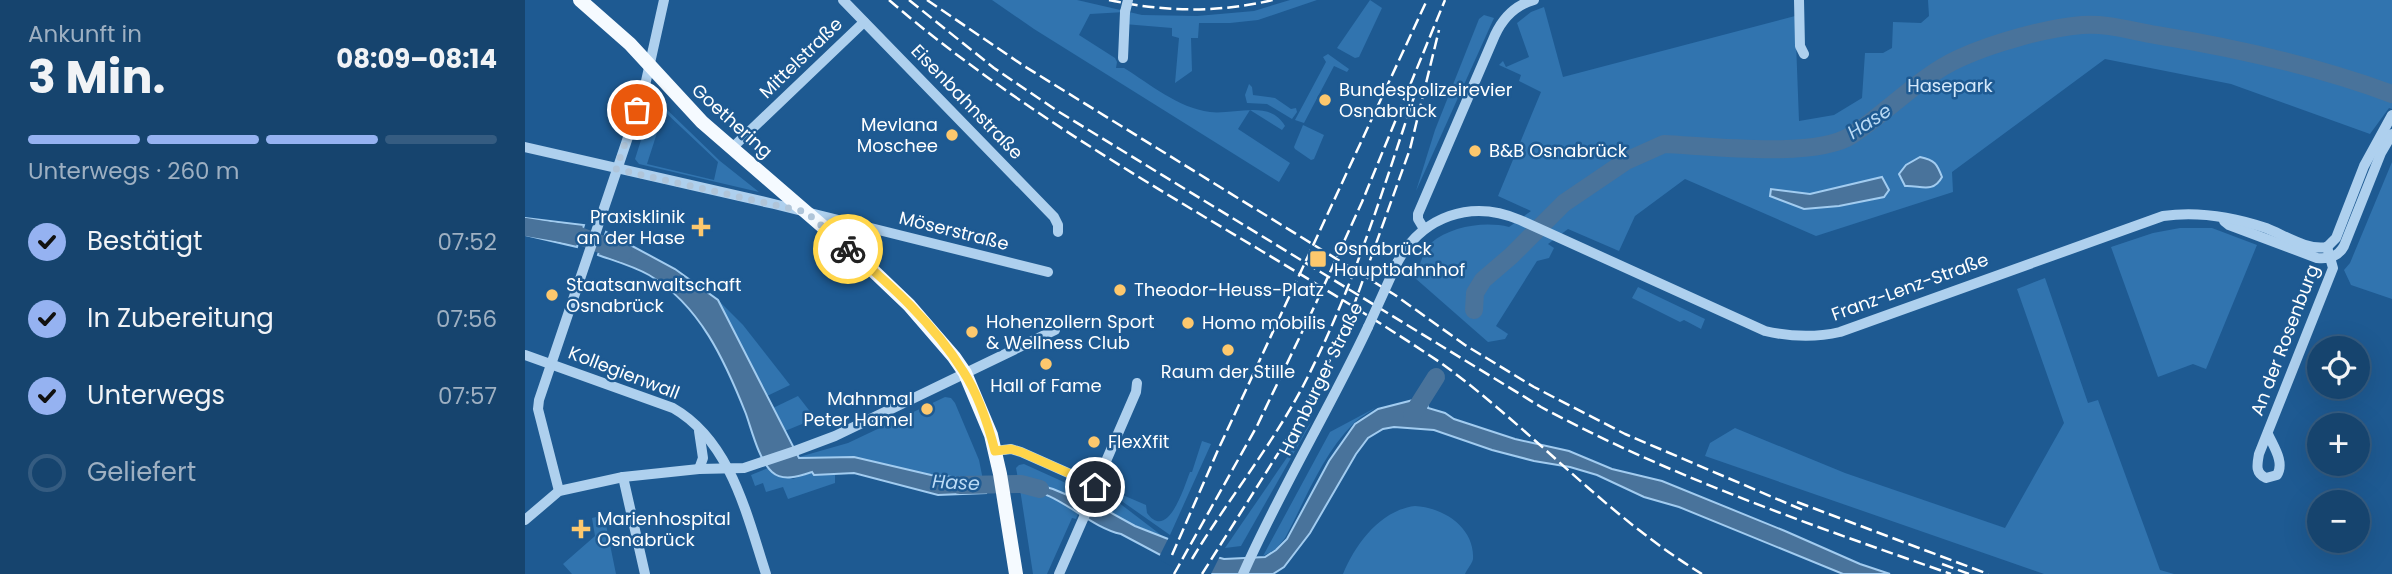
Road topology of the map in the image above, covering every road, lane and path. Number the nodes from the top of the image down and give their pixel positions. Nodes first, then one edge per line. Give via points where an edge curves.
1 (580, 0) edge
2 (664, 0) edge
3 (843, 0) edge
4 (1128, 0) edge
5 (1534, 0) edge
6 (1799, 0) edge
7 (864, 22) junction
8 (1804, 54) dead end
9 (1123, 58) dead end
10 (651, 65) junction
11 (2392, 115) edge
12 (2392, 134) edge
13 (525, 147) edge
14 (732, 148) junction
15 (616, 169) junction
16 (806, 212) junction
17 (2219, 217) junction
18 (1424, 229) junction
19 (880, 230) junction
20 (1058, 232) dead end
21 (2330, 252) junction
22 (865, 263) junction
23 (1048, 272) dead end
24 (1055, 330) dead end
25 (525, 355) edge
26 (551, 363) junction
27 (965, 373) junction
28 (1137, 388) dead end
29 (698, 428) junction
30 (2268, 434) dead end
31 (995, 451) junction
32 (699, 469) junction
33 (728, 469) junction
34 (623, 477) junction
35 (1097, 478) junction
36 (559, 491) junction
37 (525, 520) edge
38 (645, 574) edge
39 (766, 574) edge
40 (1016, 574) edge
41 (1059, 574) edge
42 (1243, 574) edge

1 - 10 main road, Goethering
2 - 10 street
3 - 7 street, Eisenbahnstraße
4 - 9 street, bridge
5 - 18 street via 1509,13 1495,35 1418,214
6 - 8 street
7 - 14 street, Mittelstraße
7 - 20 street, Eisenbahnstraße via 1053,217
10 - 14 main road, Goethering via 681,102
10 - 15 street
11 - 21 street, An der Rosenburg via 2364,166
12 - 21 street, An der Rosenburg via 2344,246 2340,253
13 - 15 street, Möserstraße
14 - 16 main road, Goethering
15 - 16 street, Möserstraße
15 - 26 street
16 - 19 street, Möserstraße
16 - 22 main road, Goethering
17 - 18 street, Franz-Lenz-Straße via 2179,213 2145,220 1840,332 1809,337 1765,331 1506,214 1478,211 1450,216
17 - 21 street, Franz-Lenz-Straße
17 - 21 street, Franz-Lenz-Straße via 2229,225 2317,258
18 - 42 street, Hamburger Straße, bridge via 1409,242 1397,263
19 - 22 street via 861,241
19 - 23 street, Möserstraße
21 - 30 street, An der Rosenburg via 2333,268
22 - 27 main road, Goethering via 928,325
24 - 27 street
25 - 26 street, Kollegienwall
26 - 29 street, Kollegienwall via 673,408
26 - 36 street via 538,409
27 - 31 main road, Goethering
27 - 33 street via 835,436 744,468
28 - 35 street
29 - 32 street via 703,458
29 - 33 street, Kollegienwall
31 - 35 street via 1011,449 1084,480
31 - 40 main road, Goethering
32 - 33 street
32 - 34 street
33 - 39 street, Kollegienwall
34 - 36 street
34 - 38 street
35 - 41 street
36 - 37 street

